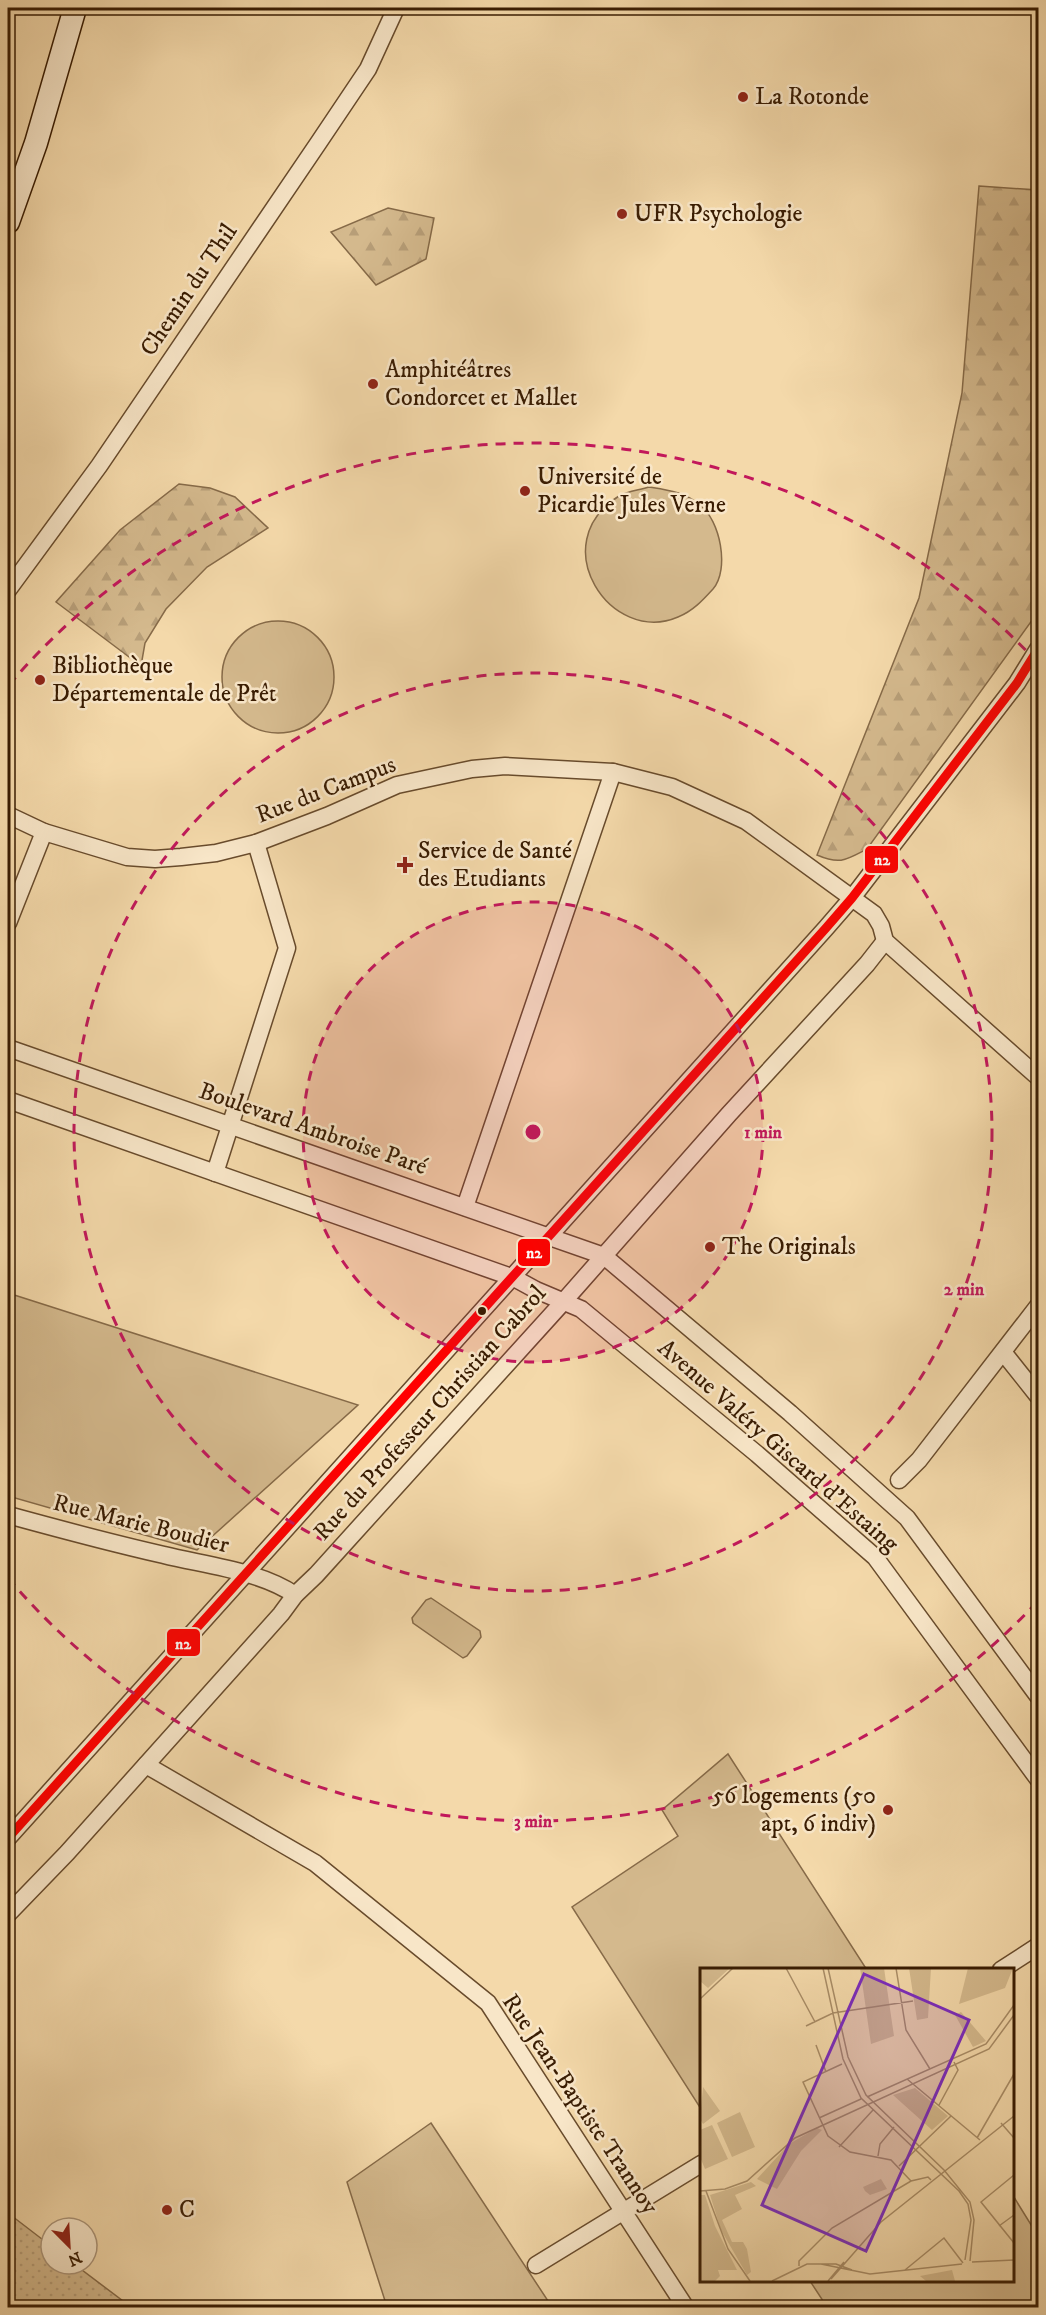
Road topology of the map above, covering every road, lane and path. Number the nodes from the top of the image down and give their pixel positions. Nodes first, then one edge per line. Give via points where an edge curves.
1 (75, 8) edge
2 (396, 8) edge
3 (8, 222) edge
4 (8, 590) edge
5 (1038, 649) edge
6 (613, 772) junction
7 (8, 814) edge
8 (44, 832) junction
9 (256, 843) junction
10 (852, 898) junction
11 (8, 923) edge
12 (885, 940) junction
13 (8, 1048) edge
14 (1038, 1077) edge
15 (8, 1100) edge
16 (230, 1126) junction
17 (215, 1173) junction
18 (465, 1208) junction
19 (550, 1237) junction
20 (604, 1256) junction
21 (514, 1278) junction
22 (564, 1301) junction
23 (1038, 1306) edge
24 (1003, 1352) junction
25 (1038, 1396) edge
26 (899, 1480) dead end
27 (8, 1515) edge
28 (246, 1574) junction
29 (295, 1595) junction
30 (1038, 1696) edge
31 (146, 1765) junction
32 (1038, 1779) edge
33 (8, 1838) edge
34 (8, 1914) edge
35 (1038, 1946) edge
36 (1004, 1968) edge
37 (700, 2165) edge
38 (624, 2212) junction
39 (536, 2265) dead end
40 (686, 2307) edge

1 - 3 main road via 36,143
2 - 4 street, Chemin du Thil via 368,69 99,466
5 - 10 street via 1017,683
6 - 9 street, Rue du Campus via 505,766 472,769 397,785
6 - 10 street, Rue du Campus via 672,787 746,821
6 - 18 street
7 - 8 street, Rue du Campus
8 - 9 street, Rue du Campus via 127,857 155,859 216,853
8 - 11 street
9 - 16 street via 287,948
10 - 12 street, Rue du Campus via 874,915
10 - 19 street
12 - 14 street
12 - 20 street, Rue du Professeur Christian Cabrol
13 - 16 street, Boulevard Ambroise Paré
15 - 17 street
16 - 17 street
16 - 18 street, Boulevard Ambroise Paré
17 - 21 street
18 - 19 street, Boulevard Ambroise Paré
19 - 20 street, Boulevard Ambroise Paré
19 - 21 street
20 - 22 street, Rue du Professeur Christian Cabrol
20 - 30 street, Avenue Valéry Giscard d'Estaing via 907,1518
21 - 22 street, Avenue Valéry Giscard d'Estaing
21 - 28 street
22 - 29 street, Rue du Professeur Christian Cabrol
22 - 32 street, Avenue Valéry Giscard d'Estaing via 581,1309 634,1352 875,1557
23 - 24 street
24 - 25 street
24 - 26 street
27 - 28 street, Rue Marie Boudier via 91,1539
28 - 29 street, Rue Marie Boudier
28 - 33 street
29 - 31 street, Rue du Professeur Christian Cabrol
31 - 34 street, Rue du Professeur Christian Cabrol
31 - 38 street, Rue Jean-Baptiste Trannoy via 315,1863 488,2003
35 - 36 street
37 - 38 street
38 - 39 street
38 - 40 street, Rue Jean-Baptiste Trannoy

